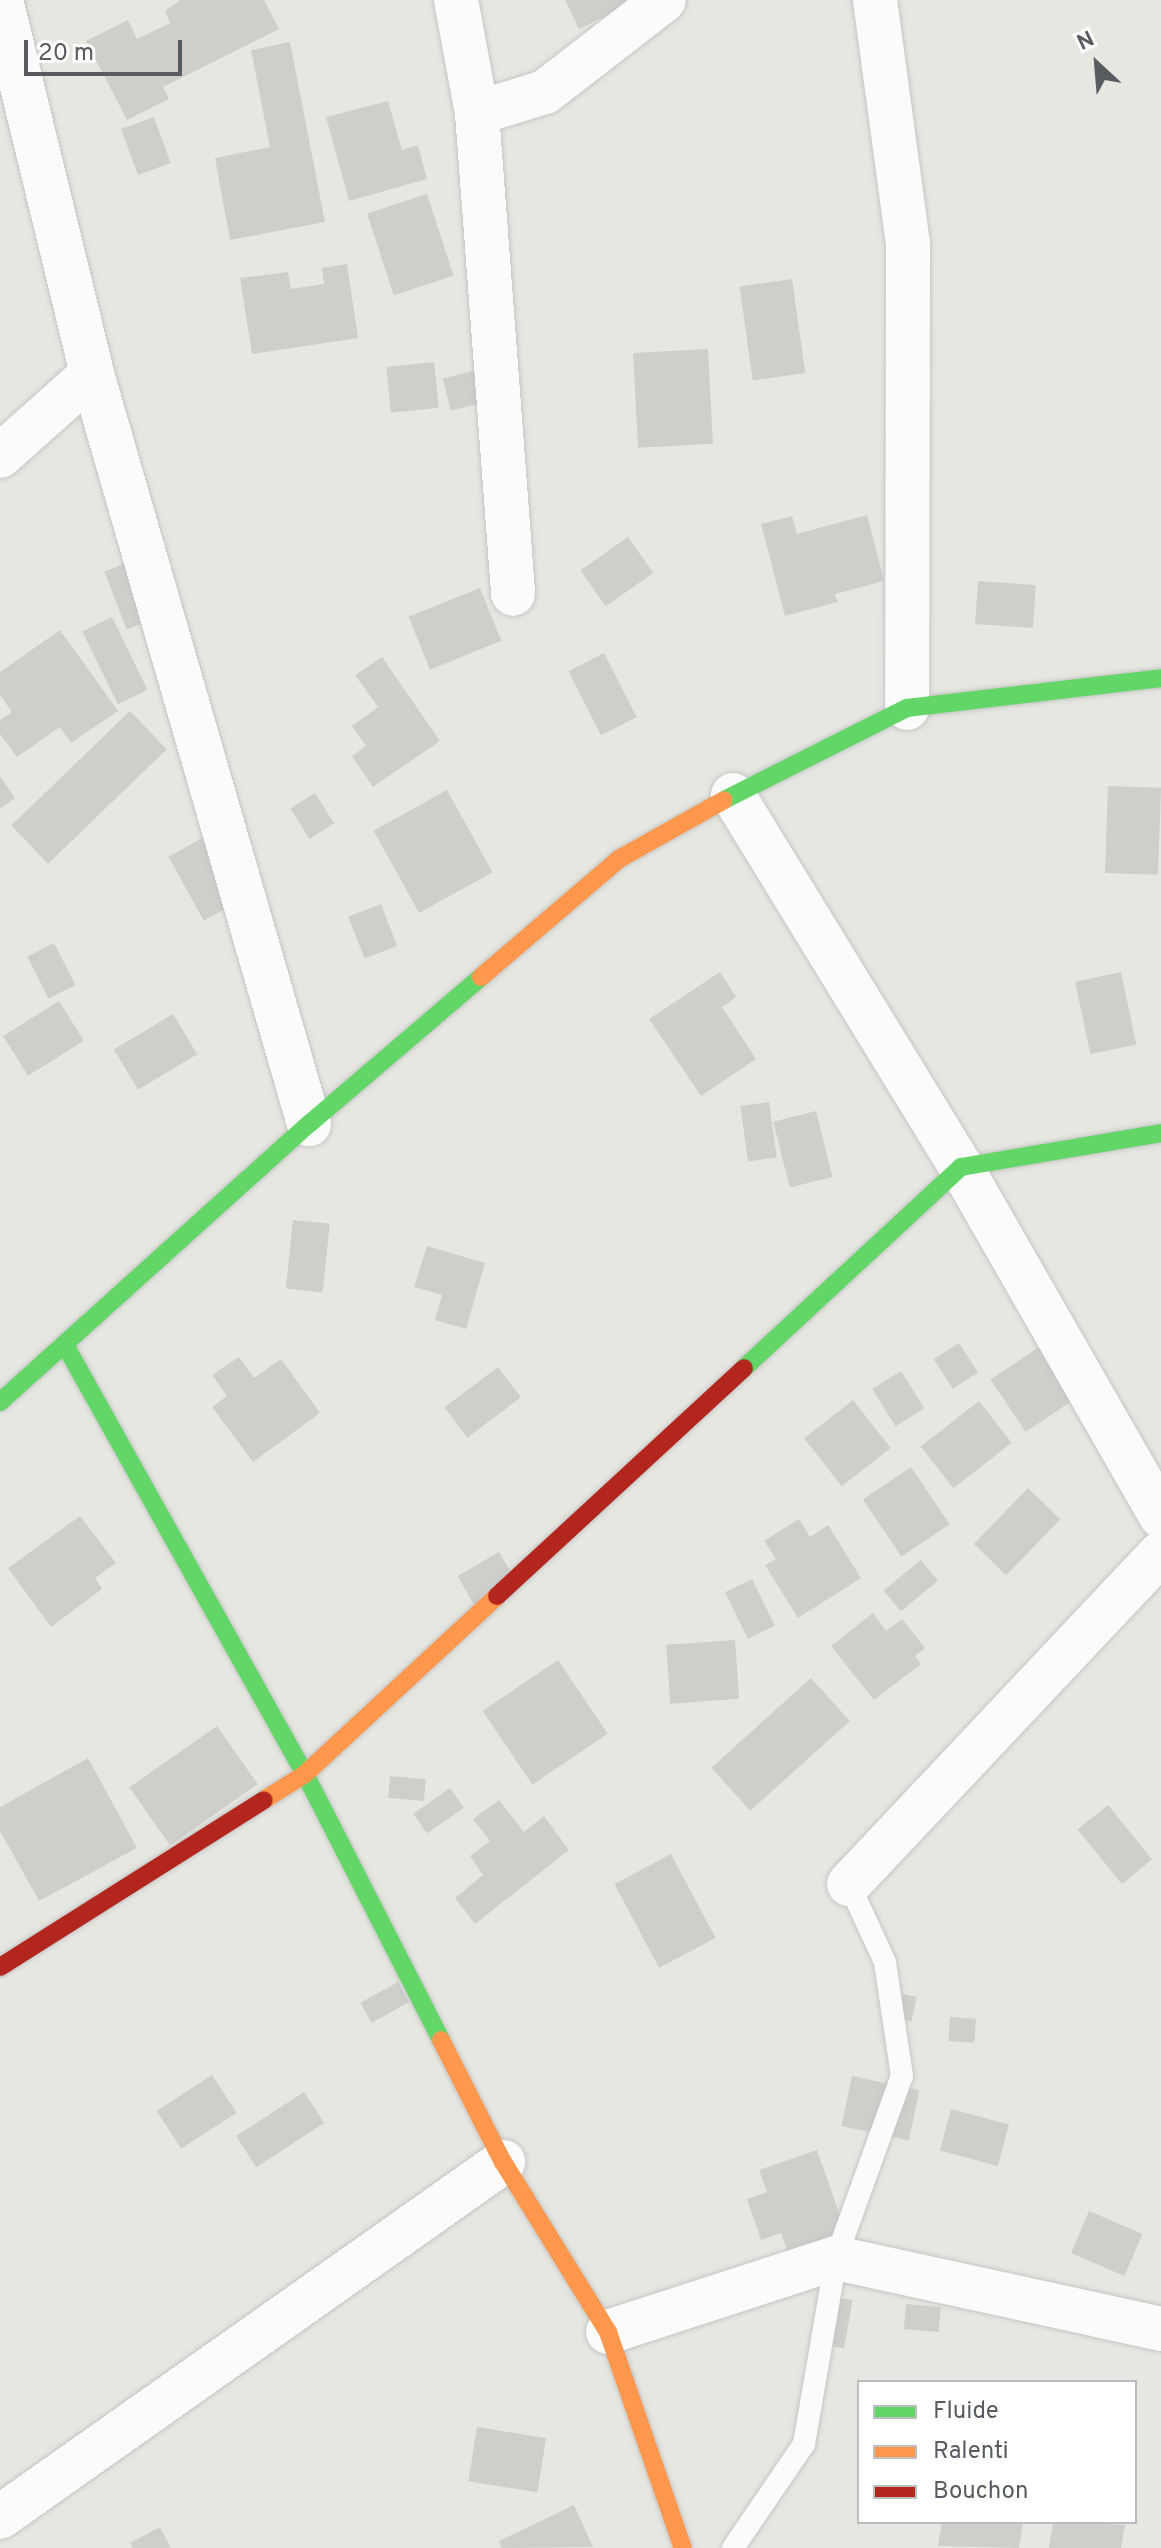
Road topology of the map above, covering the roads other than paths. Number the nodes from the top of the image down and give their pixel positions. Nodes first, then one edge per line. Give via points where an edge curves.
1 (1, 0) edge
2 (456, 0) edge
3 (664, 0) edge
4 (875, 0) edge
5 (477, 113) junction
6 (92, 374) junction
7 (0, 456) edge
8 (513, 594) dead end
9 (1161, 678) edge
10 (907, 708) junction
11 (733, 795) junction
12 (309, 1124) junction
13 (1161, 1133) edge
14 (961, 1167) junction
15 (65, 1345) junction
16 (3, 1391) edge
17 (1161, 1516) edge
18 (1161, 1553) edge
19 (305, 1774) junction
20 (849, 1884) joint
21 (0, 1967) edge
22 (503, 2162) junction
23 (836, 2258) junction
24 (1161, 2329) edge
25 (608, 2332) junction
26 (0, 2517) edge
27 (683, 2548) edge
28 (733, 2548) edge

1 - 6 street
2 - 5 street
3 - 5 street via 545,92
4 - 10 street via 908,244
5 - 8 street
6 - 7 street
6 - 12 street
9 - 10 street
10 - 11 street
11 - 12 street via 619,859
11 - 14 street
12 - 15 street
13 - 14 street
14 - 17 street
14 - 19 street
15 - 16 street
15 - 19 street
18 - 20 street
19 - 21 street
19 - 22 street
20 - 23 lane via 885,1962 902,2076
22 - 25 street
22 - 26 street
23 - 24 street
23 - 25 street
23 - 28 lane via 804,2444
25 - 27 street

